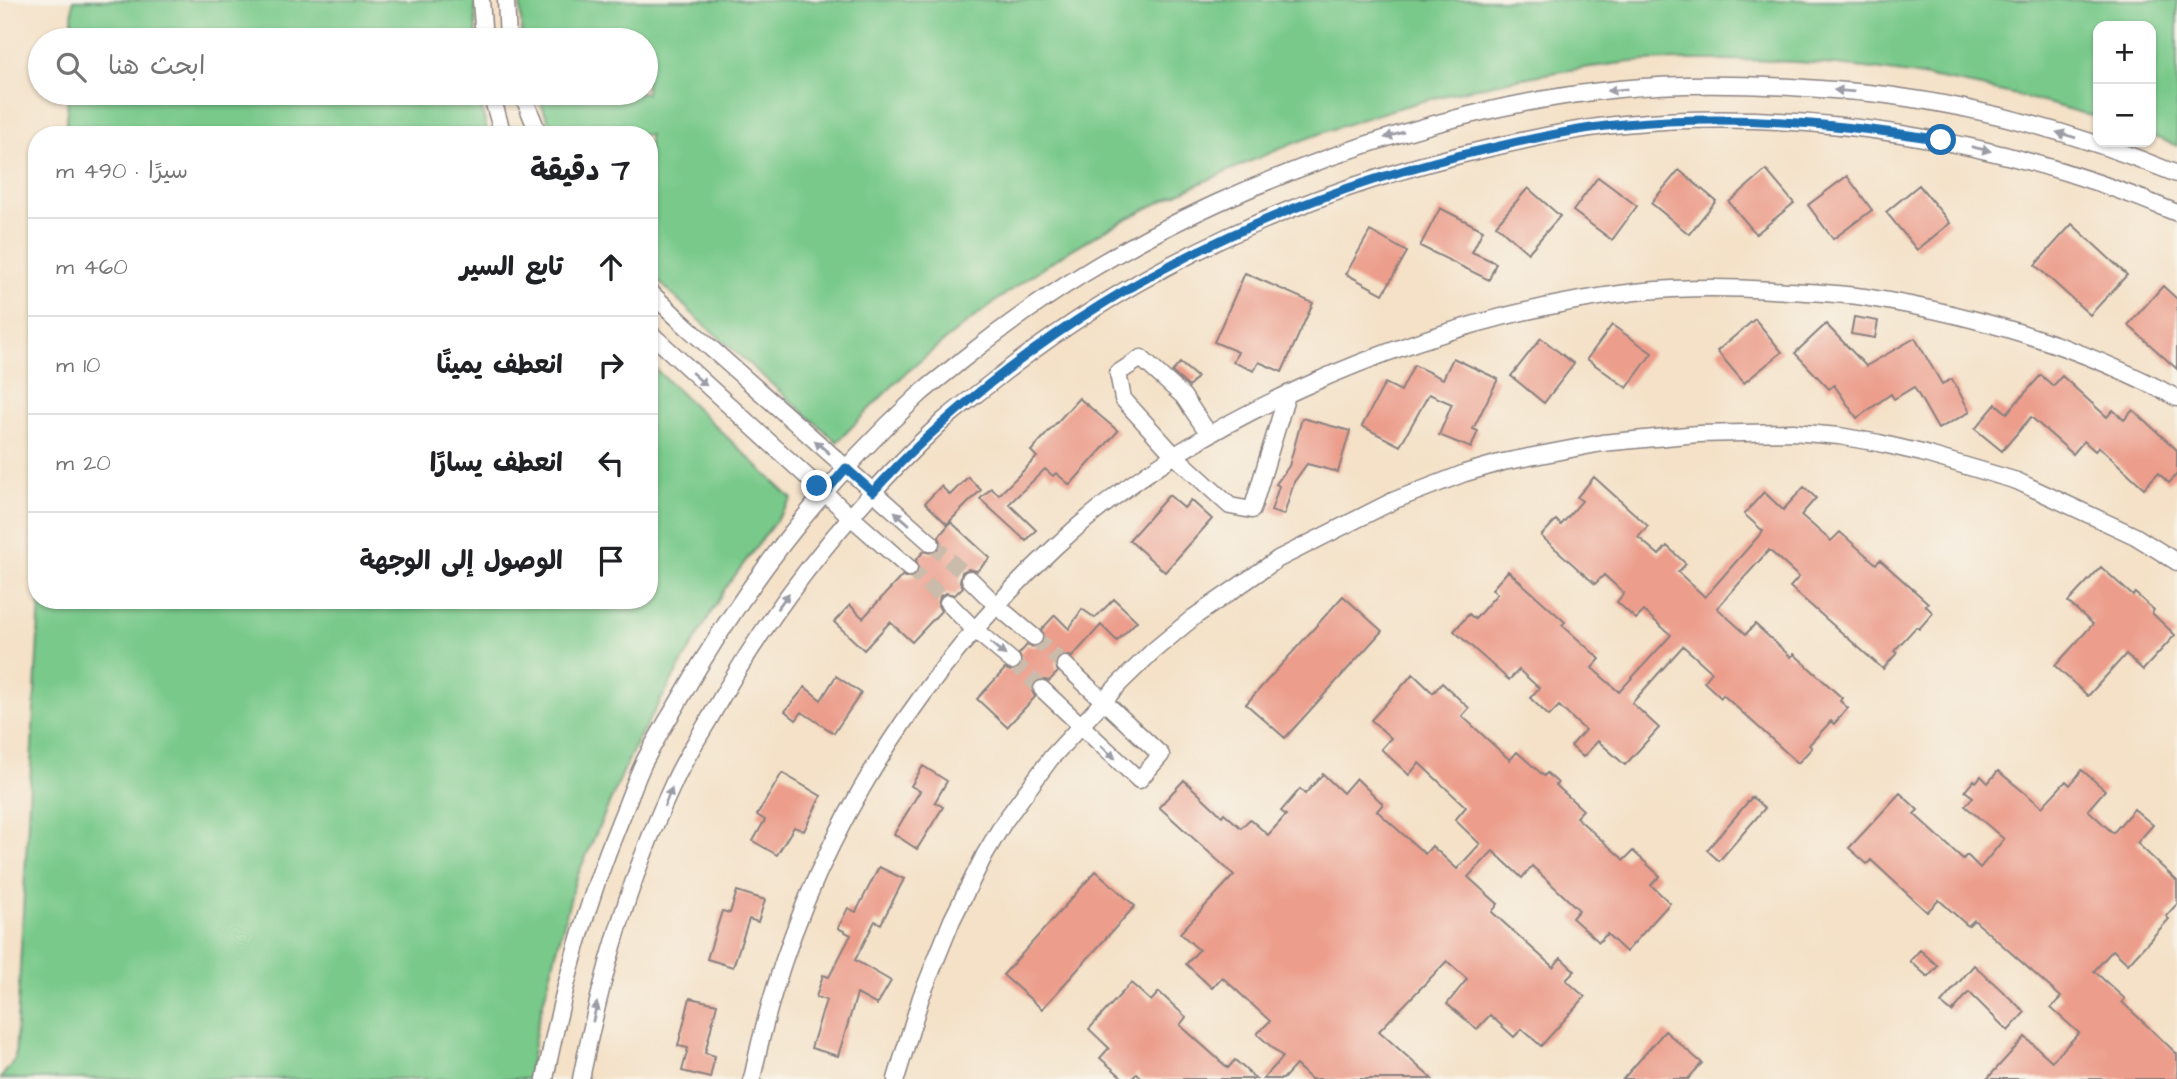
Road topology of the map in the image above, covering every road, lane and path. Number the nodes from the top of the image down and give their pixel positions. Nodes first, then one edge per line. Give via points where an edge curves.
1 (481, 0) edge
2 (506, 0) edge
3 (483, 28) edge
4 (507, 28) edge
5 (494, 105) edge
6 (527, 105) edge
7 (500, 126) edge
8 (535, 126) edge
9 (2177, 174) edge
10 (2177, 213) edge
11 (658, 300) edge
12 (658, 340) edge
13 (1287, 395) junction
14 (2177, 398) edge
15 (1209, 434) junction
16 (1174, 456) junction
17 (846, 468) junction
18 (873, 492) junction
19 (825, 493) junction
20 (851, 517) junction
21 (932, 543) tunnel mouth
22 (2177, 562) edge
23 (909, 568) tunnel mouth
24 (970, 579) tunnel mouth
25 (948, 603) tunnel mouth
26 (996, 605) junction
27 (975, 630) junction
28 (1034, 638) tunnel mouth
29 (1012, 662) tunnel mouth
30 (1065, 665) tunnel mouth
31 (1042, 689) tunnel mouth
32 (1102, 702) junction
33 (1080, 726) junction
34 (545, 1079) edge
35 (581, 1079) edge
36 (752, 1079) edge
37 (896, 1079) edge

1 - 3 street
2 - 4 street
5 - 7 street
6 - 8 street
9 -> 17 street via 2009,119 1885,95 1693,85 1633,88 1472,115 1356,147 1265,182 1107,258 985,342 922,393
18 -> 10 street via 946,419 1007,370 1067,325 1174,262 1368,181 1551,135 1624,124 1693,121 1881,130 2000,153 2126,191
17 -> 11 street
12 -> 19 street
13 - 14 street via 1342,369 1469,325 1639,291 1723,289 1859,297 1958,316 2067,349
13 - 15 street
13 - 16 street via 1252,510 1230,506
15 - 16 street
15 - 16 street via 1183,396 1141,358 1118,373 1123,399
16 - 26 street via 1058,544
17 - 18 street
17 - 19 street
18 - 20 street
21 -> 18 street
19 - 20 street
19 - 34 street via 743,596 643,763 596,878 566,979
20 - 23 street
35 -> 20 street via 630,890 676,779 772,617
22 - 32 street via 2135,536 2017,481 1879,443 1828,435 1742,432 1602,443 1465,473 1321,536 1278,559 1194,617
24 - 26 street
25 - 27 street
26 - 27 street
26 - 28 street
27 -> 29 street
27 - 36 street via 908,713 827,851 788,945
30 - 32 street
31 - 33 street
32 - 33 street
33 -> 32 street via 1139,780 1161,755
33 - 37 street via 1051,758 985,854 921,997

